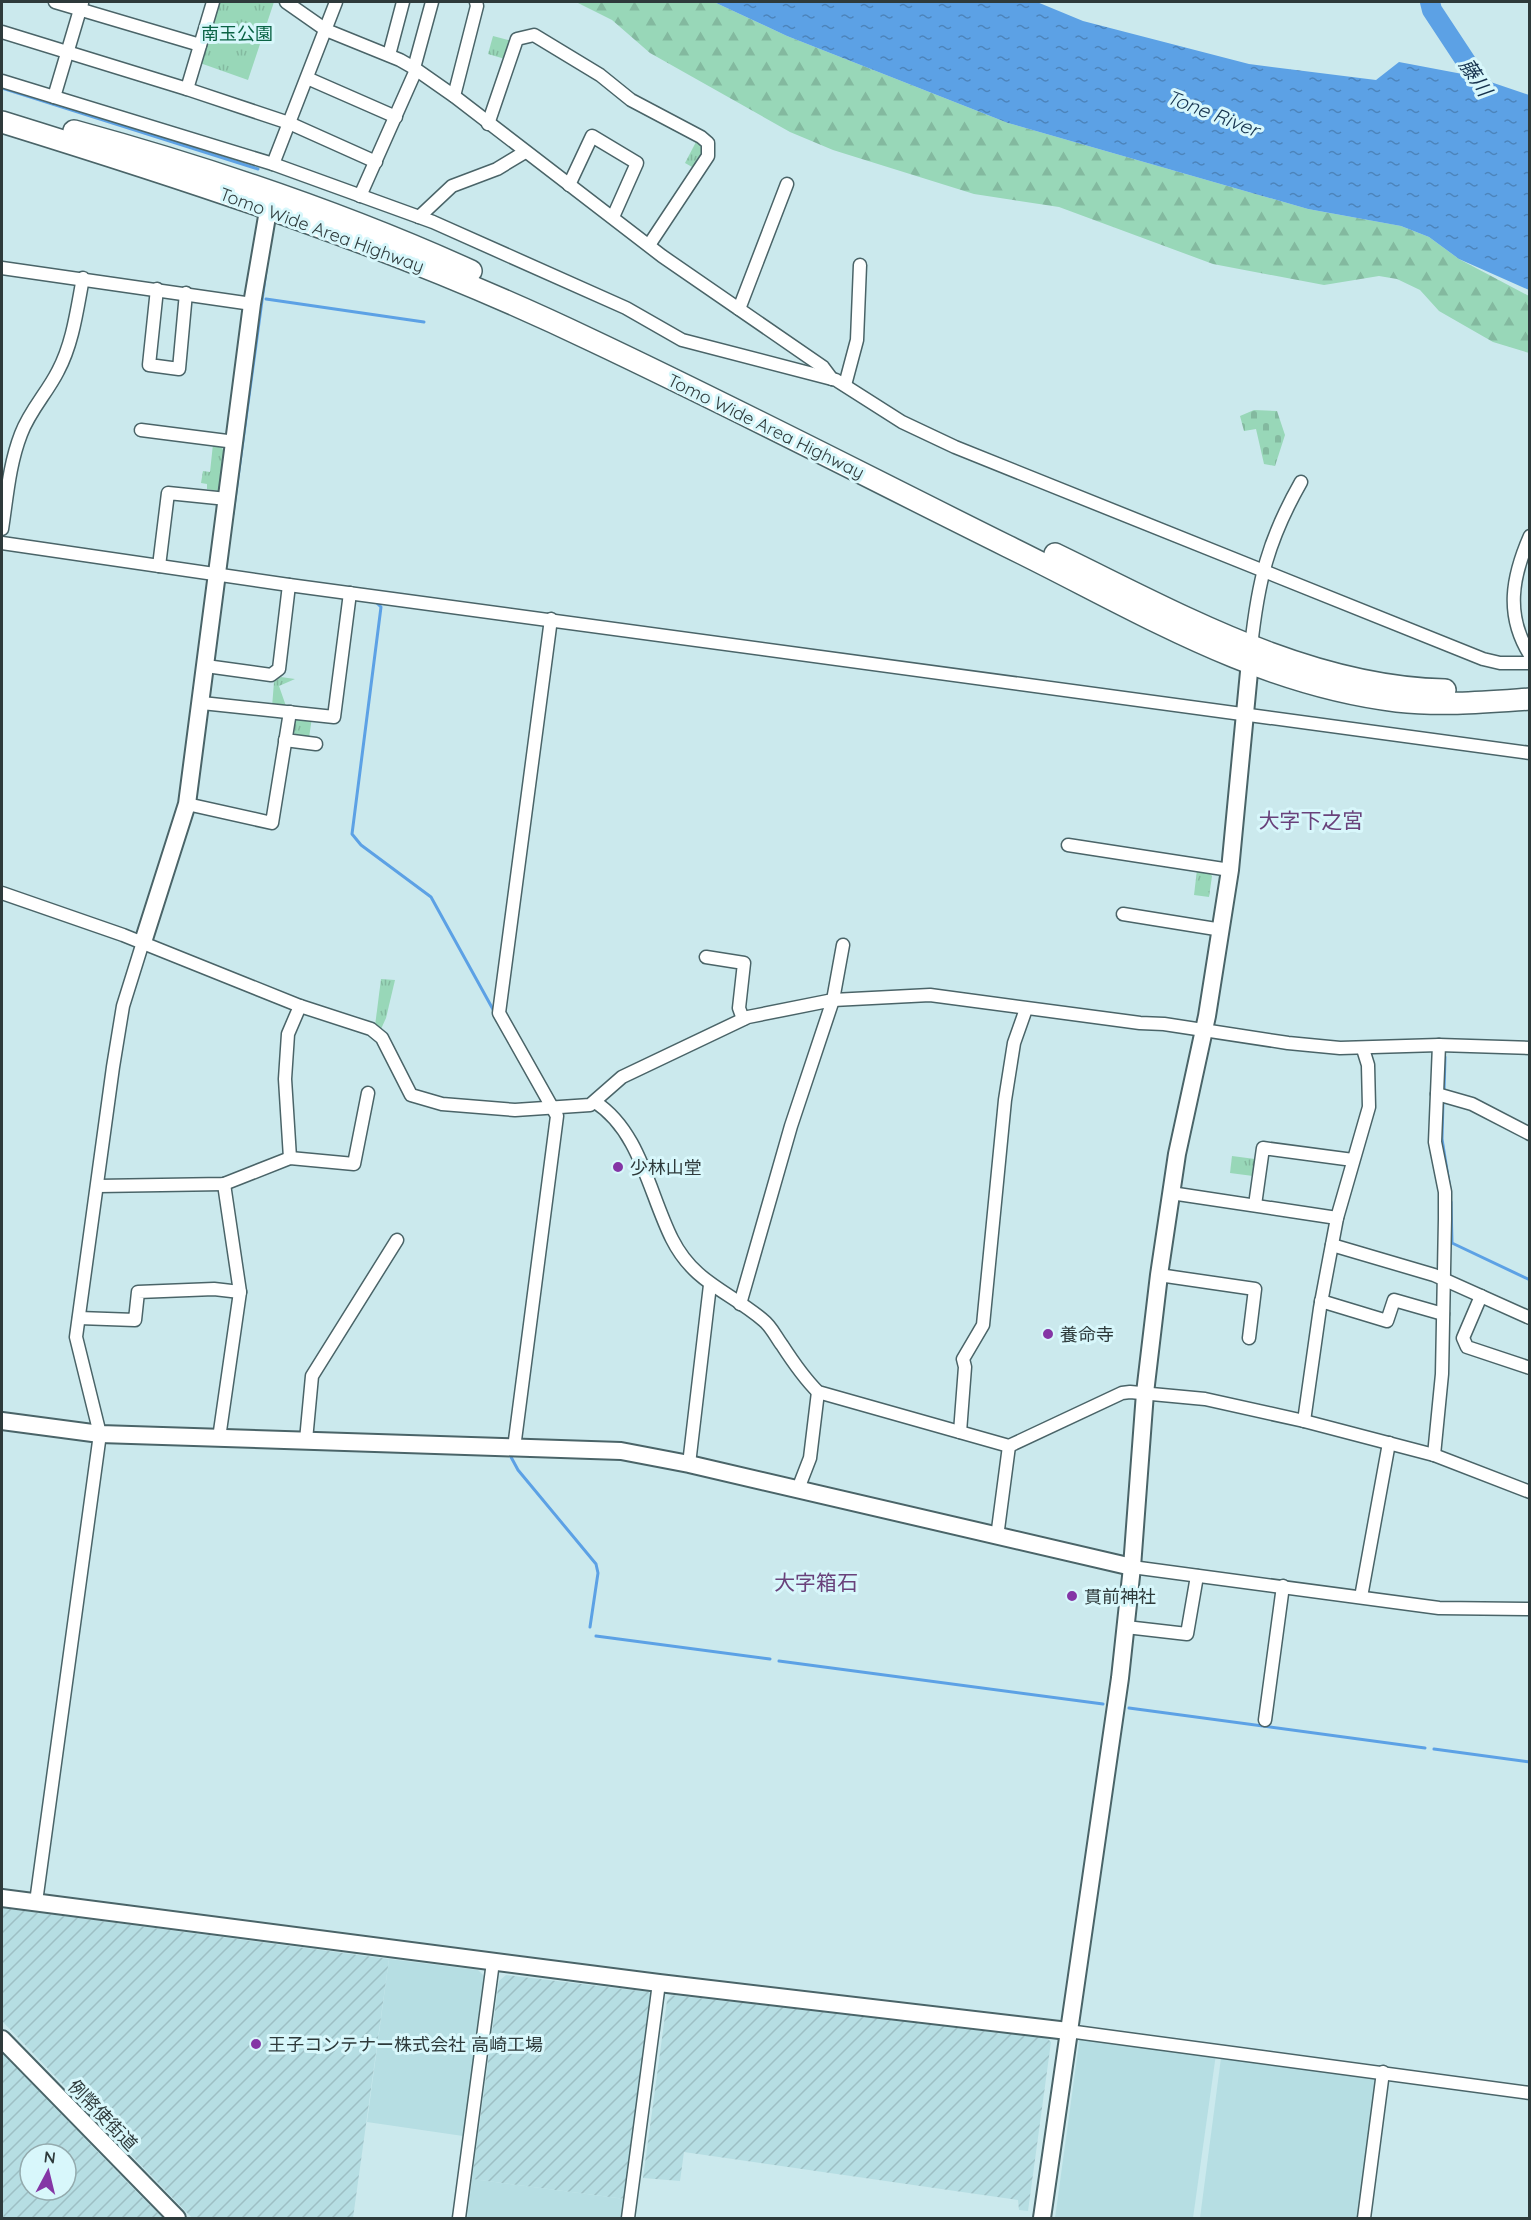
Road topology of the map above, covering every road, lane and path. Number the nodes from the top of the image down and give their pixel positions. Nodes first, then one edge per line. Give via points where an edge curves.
1 (55, 2) edge
2 (213, 2) edge
3 (286, 2) edge
4 (336, 2) edge
5 (403, 2) edge
6 (432, 2) edge
7 (476, 2) edge
8 (81, 5) edge
9 (326, 30) junction
10 (2, 32) edge
11 (200, 45) junction
12 (68, 52) junction
13 (388, 55) junction
14 (415, 69) junction
15 (307, 78) junction
16 (2, 81) edge
17 (187, 89) junction
18 (454, 96) junction
19 (54, 97) junction
20 (2, 109) edge
21 (396, 117) junction
22 (2, 122) edge
23 (289, 123) junction
24 (488, 124) junction
25 (525, 152) junction
26 (376, 162) junction
27 (273, 164) junction
28 (787, 184) dead end
29 (569, 185) junction
30 (360, 196) junction
31 (270, 201) junction
32 (419, 217) junction
33 (613, 218) junction
34 (649, 245) junction
35 (860, 265) dead end
36 (2, 268) edge
37 (83, 278) junction
38 (157, 289) junction
39 (186, 293) junction
40 (252, 304) junction
41 (739, 309) junction
42 (832, 379) junction
43 (845, 385) junction
44 (141, 430) dead end
45 (235, 442) junction
46 (1301, 482) dead end
47 (4, 496) edge
48 (227, 499) junction
49 (2, 529) edge
50 (1530, 536) edge
51 (2, 543) edge
52 (159, 566) junction
53 (1262, 570) junction
54 (219, 574) junction
55 (289, 585) junction
56 (350, 593) junction
57 (550, 619) junction
58 (1530, 655) edge
59 (1250, 656) junction
60 (1530, 663) edge
61 (206, 666) junction
62 (1530, 687) edge
63 (1530, 699) edge
64 (202, 703) junction
65 (290, 712) junction
66 (1245, 714) junction
67 (285, 740) junction
68 (316, 744) dead end
69 (1530, 753) edge
70 (187, 804) junction
71 (1068, 845) dead end
72 (1230, 870) junction
73 (2, 893) edge
74 (1122, 914) dead end
75 (1222, 930) junction
76 (142, 942) junction
77 (843, 945) dead end
78 (706, 957) dead end
79 (833, 1000) junction
80 (300, 1006) junction
81 (1026, 1009) junction
82 (743, 1019) junction
83 (1203, 1030) junction
84 (1439, 1045) junction
85 (1530, 1048) edge
86 (1362, 1049) junction
87 (368, 1093) dead end
88 (1437, 1094) junction
89 (595, 1102) junction
90 (552, 1109) junction
91 (1530, 1134) edge
92 (290, 1158) junction
93 (1353, 1160) junction
94 (224, 1184) junction
95 (98, 1186) junction
96 (1171, 1193) junction
97 (1255, 1205) junction
98 (1336, 1218) junction
99 (396, 1240) dead end
100 (1332, 1245) junction
101 (1160, 1275) junction
102 (1443, 1280) junction
103 (710, 1286) junction
104 (240, 1292) junction
105 (1481, 1296) junction
106 (1321, 1301) junction
107 (740, 1304) junction
108 (1443, 1314) junction
109 (79, 1318) junction
110 (1530, 1318) edge
111 (1249, 1338) dead end
112 (1530, 1368) edge
113 (818, 1392) junction
114 (1145, 1393) junction
115 (2, 1421) edge
116 (1304, 1421) junction
117 (960, 1432) junction
118 (100, 1434) junction
119 (219, 1438) junction
120 (306, 1440) junction
121 (1389, 1443) junction
122 (1009, 1446) junction
123 (514, 1448) junction
124 (1434, 1455) junction
125 (688, 1464) junction
126 (798, 1489) junction
127 (1530, 1492) edge
128 (997, 1537) junction
129 (1132, 1567) junction
130 (1197, 1576) junction
131 (1283, 1586) junction
132 (1361, 1597) junction
133 (1530, 1609) edge
134 (1126, 1627) junction
135 (1265, 1720) dead end
136 (2, 1898) edge
137 (36, 1902) junction
138 (494, 1962) junction
139 (659, 1983) junction
140 (1068, 2031) junction
141 (2, 2039) edge
142 (1383, 2072) junction
143 (1530, 2093) edge
144 (177, 2218) edge
145 (459, 2218) edge
146 (628, 2218) edge
147 (1042, 2218) edge
148 (1364, 2218) edge

1 - 8 street
2 - 11 street
3 - 9 street
4 - 9 street
5 - 13 street
6 - 14 street
7 - 18 street
8 - 11 street
8 - 12 street
9 - 13 street
9 - 15 street
10 - 12 street
11 - 17 street
12 - 17 street
12 - 19 street
13 - 14 street
14 - 18 street
14 - 21 street
15 - 21 street
15 - 23 street
16 - 19 street
17 - 23 street
18 - 24 street
19 - 27 street
20 - 31 highway, Tomo Wide Area Highway via 123,144
21 - 26 street
22 - 31 highway, Tomo Wide Area Highway
23 - 26 street
23 - 27 street
24 - 25 street
24 - 34 street via 517,39 534,35 600,75 631,100 701,137 708,144 708,156
25 - 29 street
25 - 32 street via 497,169 452,186
26 - 30 street
27 - 30 street
28 - 41 street
29 - 33 street
29 - 33 street via 592,136 637,163
30 - 32 street
31 - 40 street
31 - 59 highway, Tomo Wide Area Highway via 590,339 1152,620
32 - 42 street via 617,304 682,340
33 - 34 street
34 - 41 street
35 - 43 street via 857,340
36 - 37 street
37 - 38 street
37 - 47 street via 69,348 58,373 29,414
38 - 39 street
38 - 39 street via 149,365 179,369
39 - 40 street
40 - 45 street
41 - 42 street via 824,367
42 - 43 street
43 - 53 street via 935,439
44 - 45 street
45 - 48 street
46 - 53 street via 1284,509
47 - 49 street
48 - 52 street via 168,493
48 - 54 street
50 - 58 street via 1515,572 1514,589 1516,622
51 - 52 street
52 - 54 street
53 - 59 street
53 - 60 street via 1483,659
54 - 55 street
54 - 61 street
55 - 56 street
55 - 61 street via 279,669 271,675
56 - 57 street
56 - 65 street via 334,717
57 - 66 street
57 - 90 street via 500,1013
59 - 62 highway, Tomo Wide Area Highway via 1432,690
59 - 63 highway, Tomo Wide Area Highway via 1323,687 1403,702
59 - 66 street
61 - 64 street
64 - 65 street
64 - 70 street
65 - 67 street
66 - 69 street
66 - 72 street
67 - 68 street
67 - 70 street via 272,823
70 - 76 street
71 - 72 street
72 - 75 street
73 - 76 street
74 - 75 street
75 - 83 street
76 - 80 street
76 - 95 street via 123,1006
77 - 79 street
78 - 82 street via 744,963 740,1008
79 - 81 street via 930,995
79 - 82 street
79 - 107 street via 791,1126
80 - 90 street via 376,1033 411,1095 441,1104
80 - 92 street via 288,1034 285,1079
81 - 83 street
81 - 117 street via 1014,1043 1005,1100 983,1325 963,1359
82 - 89 street via 622,1077
83 - 86 street via 1308,1046
83 - 96 street
84 - 85 street
84 - 86 street
84 - 88 street
86 - 93 street via 1368,1065 1369,1107
87 - 92 street via 354,1164
88 - 91 street via 1472,1104
88 - 102 street via 1436,1154 1445,1192
89 - 90 street
89 - 103 street via 610,1112 627,1133 673,1241
90 - 123 street via 557,1116
92 - 94 street
93 - 97 street via 1263,1148
93 - 98 street
94 - 95 street
94 - 104 street
95 - 109 street
96 - 97 street
96 - 101 street
97 - 98 street
98 - 100 street
99 - 120 street via 312,1377
100 - 102 street
100 - 106 street
101 - 111 street via 1255,1289
101 - 114 street
102 - 105 street
102 - 108 street
103 - 107 street
103 - 125 street
104 - 109 street via 138,1292 135,1320
104 - 119 street
105 - 110 street
105 - 112 street via 1463,1338 1467,1347
106 - 108 street via 1387,1321 1394,1300
106 - 116 street
107 - 113 street via 765,1321
108 - 124 street
109 - 118 street via 76,1337
113 - 117 street
113 - 126 street via 810,1458
114 - 116 street via 1205,1399
114 - 122 street via 1122,1393
114 - 129 street
115 - 118 street
116 - 121 street
117 - 122 street
118 - 119 street
118 - 137 street
119 - 120 street
120 - 123 street
121 - 124 street
121 - 132 street
122 - 128 street
123 - 125 street via 621,1451
124 - 127 street
125 - 126 street
126 - 128 street
128 - 129 street
129 - 130 street
129 - 134 street
130 - 131 street
130 - 134 street via 1187,1634
131 - 132 street
131 - 135 street
132 - 133 street via 1438,1608
134 - 140 street
136 - 137 street
137 - 138 street
138 - 139 street
138 - 145 street
139 - 140 street
139 - 146 street
140 - 142 street
140 - 147 street
141 - 144 street, 例幣使街道
142 - 143 street
142 - 148 street

